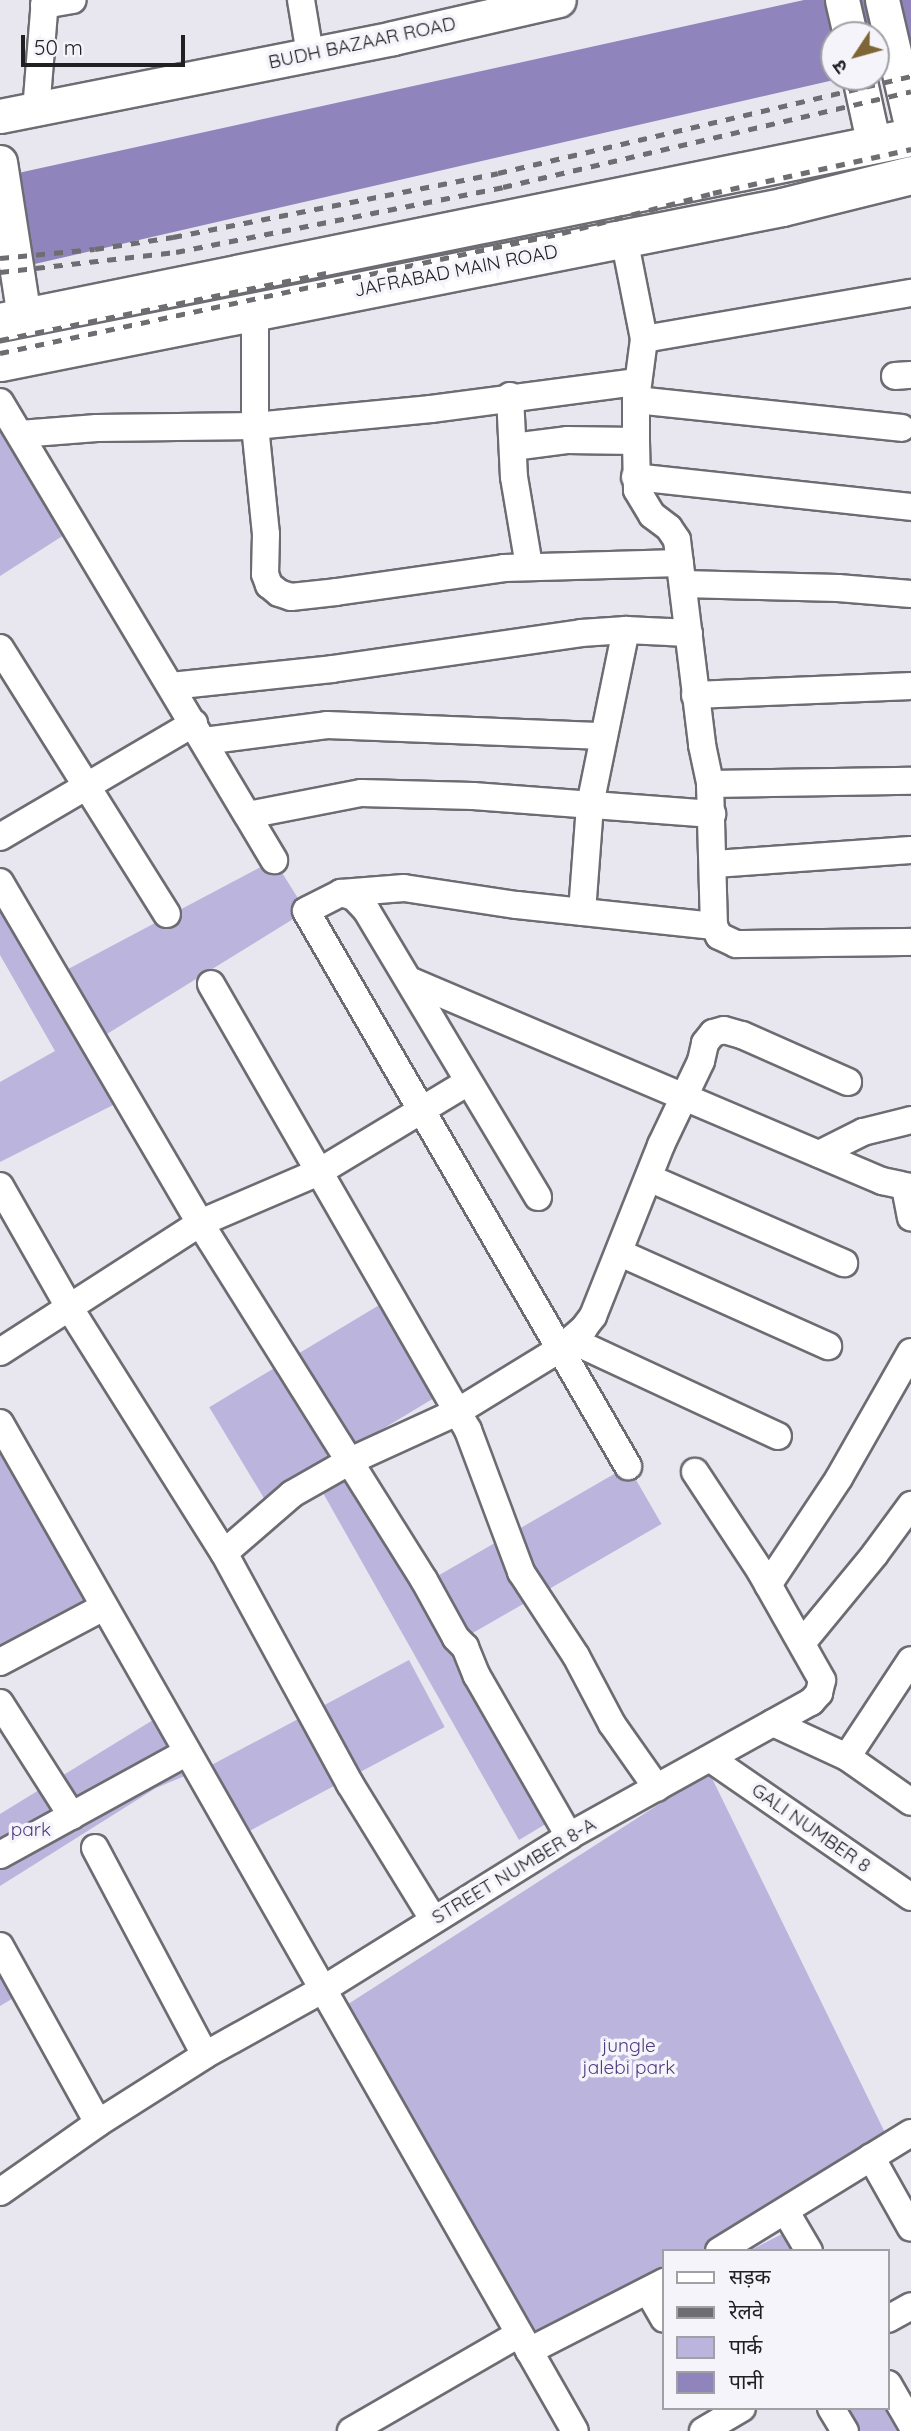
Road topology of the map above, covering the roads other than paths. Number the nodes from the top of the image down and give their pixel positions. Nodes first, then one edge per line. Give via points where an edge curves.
1 (74, 0) edge
2 (301, 0) edge
3 (559, 0) edge
4 (842, 0) edge
5 (882, 0) edge
6 (44, 3) edge
7 (847, 21) edge
8 (310, 54) junction
9 (862, 91) edge
10 (36, 111) junction
11 (0, 116) edge
12 (911, 125) edge
13 (911, 137) edge
14 (874, 145) junction
15 (0, 163) edge
16 (911, 175) edge
17 (624, 238) junction
18 (911, 293) edge
19 (255, 311) junction
20 (12, 319) edge
21 (644, 339) junction
22 (0, 362) edge
23 (636, 391) junction
24 (510, 397) junction
25 (0, 402) edge
26 (255, 426) junction
27 (902, 428) dead end
28 (20, 434) junction
29 (636, 441) junction
30 (513, 447) junction
31 (635, 477) junction
32 (911, 507) edge
33 (529, 566) junction
34 (682, 574) junction
35 (911, 594) edge
36 (626, 630) junction
37 (689, 633) junction
38 (0, 648) edge
39 (171, 686) junction
40 (911, 686) edge
41 (695, 695) junction
42 (199, 732) junction
43 (604, 736) junction
44 (911, 780) edge
45 (710, 784) junction
46 (85, 786) junction
47 (590, 804) junction
48 (712, 814) junction
49 (248, 815) junction
50 (0, 837) edge
51 (911, 849) edge
52 (274, 860) dead end
53 (715, 864) junction
54 (0, 883) edge
55 (341, 893) junction
56 (582, 912) junction
57 (167, 914) dead end
58 (714, 926) junction
59 (911, 942) edge
60 (411, 981) junction
61 (211, 984) dead end
62 (468, 1082) junction
63 (848, 1082) dead end
64 (684, 1097) junction
65 (420, 1110) junction
66 (911, 1121) edge
67 (819, 1154) junction
68 (319, 1172) junction
69 (649, 1178) junction
70 (0, 1186) edge
71 (908, 1187) edge
72 (538, 1197) dead end
73 (911, 1217) edge
74 (200, 1223) junction
75 (620, 1253) junction
76 (844, 1263) dead end
77 (69, 1307) junction
78 (566, 1345) junction
79 (828, 1346) dead end
80 (0, 1352) edge
81 (911, 1352) edge
82 (457, 1412) junction
83 (0, 1423) edge
84 (778, 1436) dead end
85 (350, 1461) junction
86 (628, 1466) dead end
87 (695, 1472) dead end
88 (911, 1505) edge
89 (224, 1553) junction
90 (768, 1585) junction
91 (104, 1607) junction
92 (802, 1643) junction
93 (911, 1660) edge
94 (0, 1662) edge
95 (0, 1703) edge
96 (773, 1723) junction
97 (187, 1752) junction
98 (847, 1756) junction
99 (711, 1759) junction
100 (657, 1788) junction
101 (911, 1802) edge
102 (72, 1816) junction
103 (569, 1836) junction
104 (95, 1848) dead end
105 (0, 1855) edge
106 (911, 1897) edge
107 (433, 1919) junction
108 (0, 1946) edge
109 (322, 1990) junction
110 (205, 2055) junction
111 (99, 2123) junction
112 (911, 2133) edge
113 (871, 2157) junction
114 (0, 2191) edge
115 (786, 2212) junction
116 (911, 2228) edge
117 (731, 2248) edge
118 (808, 2249) edge
119 (656, 2286) edge
120 (911, 2306) edge
121 (662, 2311) edge
122 (890, 2318) edge
123 (524, 2342) junction
124 (890, 2387) edge
125 (832, 2410) edge
126 (911, 2424) edge
127 (351, 2431) edge
128 (575, 2431) edge
129 (845, 2431) edge

1 - 6 street
2 - 8 street
3 - 8 street, BUDH BAZAAR ROAD
4 - 7 street
5 - 12 street
6 - 10 street
8 - 10 street, BUDH BAZAAR ROAD
9 - 14 street
10 - 11 street, BUDH BAZAAR ROAD
13 - 14 main road, JAFRABAD MAIN ROAD
14 - 20 main road, JAFRABAD MAIN ROAD
15 - 20 street via 14,250
16 - 17 main road, JAFRABAD MAIN ROAD via 782,207
17 - 19 main road, JAFRABAD MAIN ROAD
17 - 21 street
18 - 21 street
19 - 22 main road, JAFRABAD MAIN ROAD
19 - 26 street
21 - 23 street
23 - 24 street
23 - 27 street
23 - 29 street
24 - 26 street
24 - 30 street
25 - 28 street
26 - 28 street
26 - 33 street via 266,534 265,574 279,593 291,597 325,594
28 - 39 street
29 - 30 street via 567,440
29 - 31 street
30 - 33 street via 516,499
31 - 32 street
31 - 34 street via 642,501 677,540
33 - 34 street
34 - 35 street
34 - 37 street
36 - 37 street
36 - 39 street
36 - 43 street
37 - 41 street
38 - 46 street
39 - 42 street
40 - 41 street
41 - 45 street
42 - 43 street via 327,725
42 - 46 street
42 - 49 street
43 - 47 street
44 - 45 street
45 - 48 street
46 - 50 street
46 - 57 street
47 - 48 street
47 - 49 street via 361,793
47 - 56 street
48 - 53 street
49 - 52 street
51 - 53 street
53 - 58 street
54 - 74 street
55 - 56 street via 404,888
55 - 60 street via 354,897 367,911
55 - 65 street via 306,911
56 - 58 street
58 - 59 street via 719,936 736,944
60 - 62 street
60 - 64 street
61 - 68 street
62 - 65 street
62 - 72 street
63 - 64 street via 724,1030 713,1033 705,1043
64 - 67 street
64 - 69 street
65 - 68 street
65 - 78 street
66 - 67 street via 863,1132
67 - 71 street
68 - 74 street
68 - 82 street
69 - 75 street
69 - 76 street
70 - 77 street
71 - 73 street
74 - 77 street
74 - 85 street
75 - 78 street via 593,1316
75 - 79 street
77 - 80 street
77 - 89 street
78 - 82 street
78 - 84 street
78 - 86 street
81 - 90 street via 839,1478
82 - 85 street
82 - 100 street via 468,1430 521,1572 576,1656 612,1724
83 - 91 street
85 - 89 street via 292,1494
85 - 103 street via 465,1647
87 - 90 street, STREET NUMBER 8-A
88 - 92 street
89 - 107 street via 350,1784
90 - 92 street, STREET NUMBER 8-A
91 - 94 street
91 - 97 street
92 - 96 street, STREET NUMBER 8-A via 822,1680 819,1693
93 - 98 street
95 - 102 street
96 - 98 street
96 - 99 street, STREET NUMBER 8-A
97 - 102 street
97 - 109 street
98 - 101 street
99 - 100 street, STREET NUMBER 8-A
99 - 106 street, GALI NUMBER 8
100 - 103 street, STREET NUMBER 8-A
102 - 105 street
103 - 107 street, STREET NUMBER 8-A
104 - 110 street
107 - 109 street, STREET NUMBER 8-A
108 - 111 street
109 - 110 street, STREET NUMBER 8-A
109 - 123 street
110 - 111 street, STREET NUMBER 8-A
111 - 114 street, STREET NUMBER 8-A
112 - 113 street
113 - 115 street
113 - 116 street
115 - 117 street
115 - 118 street
119 - 121 street
119 - 123 street
120 - 122 street
123 - 127 street
123 - 128 street
124 - 126 street
125 - 129 street

